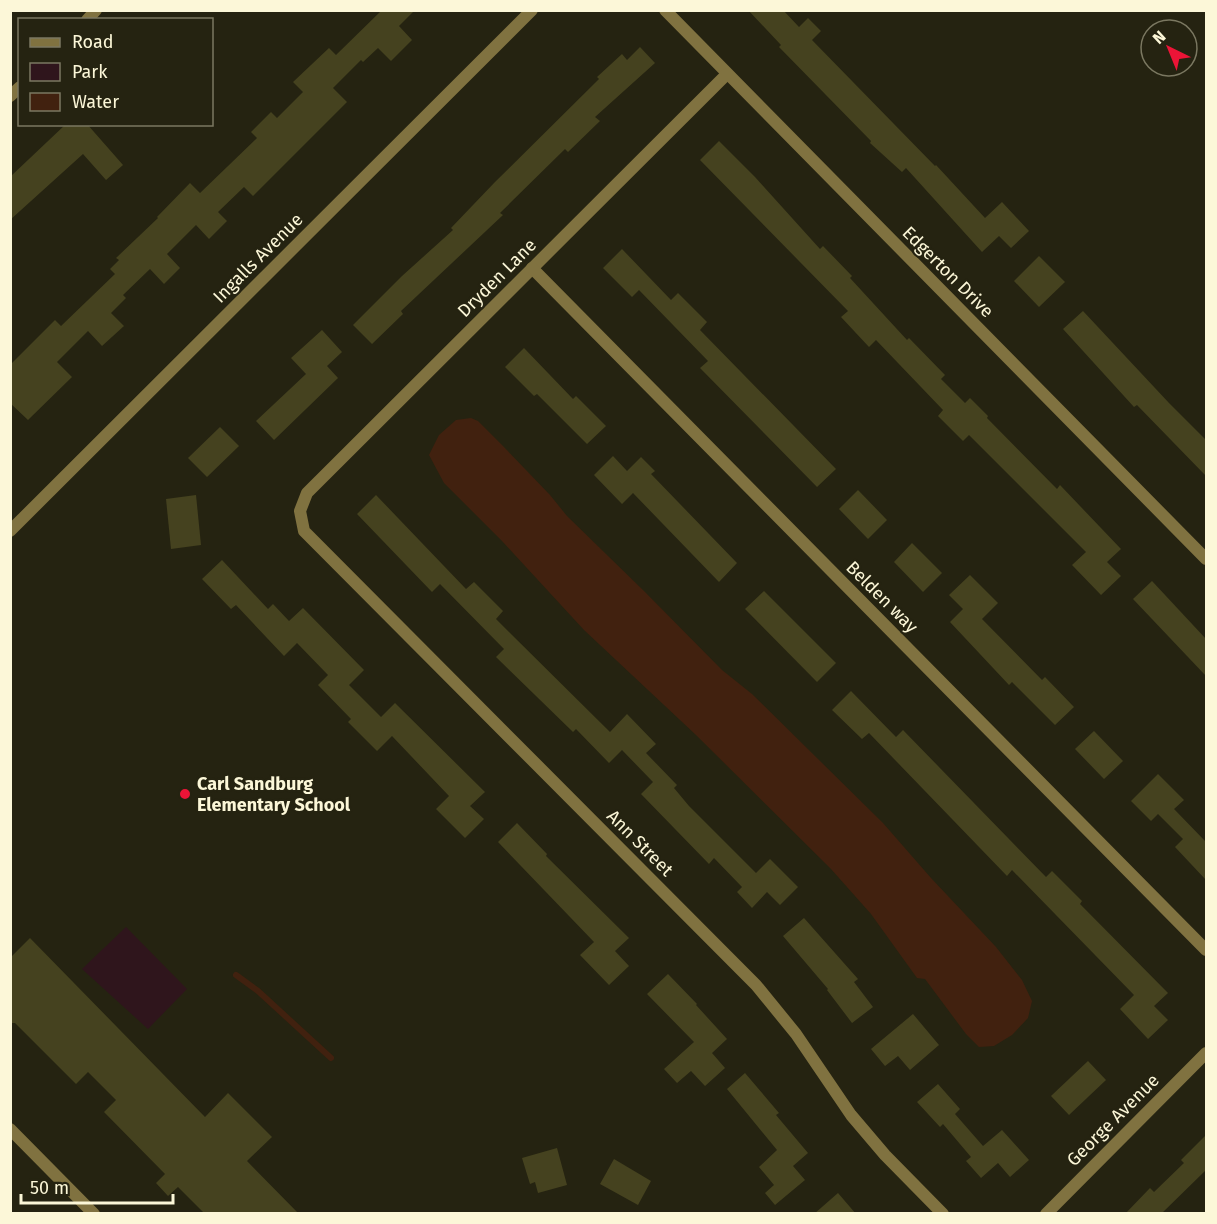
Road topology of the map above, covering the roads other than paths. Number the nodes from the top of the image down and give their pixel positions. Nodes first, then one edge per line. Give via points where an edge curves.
1 (532, 10) edge
2 (665, 10) edge
3 (727, 74) junction
4 (532, 268) junction
5 (300, 511) joint
6 (10, 531) edge
7 (1206, 559) edge
8 (1206, 950) edge
9 (1206, 1053) edge
10 (10, 1130) edge
11 (94, 1214) edge
12 (943, 1214) edge
13 (1046, 1214) edge

1 - 6 street, Ingalls Avenue
2 - 3 street, Edgerton Drive
3 - 4 street, Dryden Lane
3 - 7 street, Edgerton Drive
4 - 5 street, Dryden Lane via 307,493
4 - 8 street, Belden way
5 - 12 street, Ann Street via 304,531 756,985 796,1034 851,1115
9 - 13 street, George Avenue
10 - 11 street

